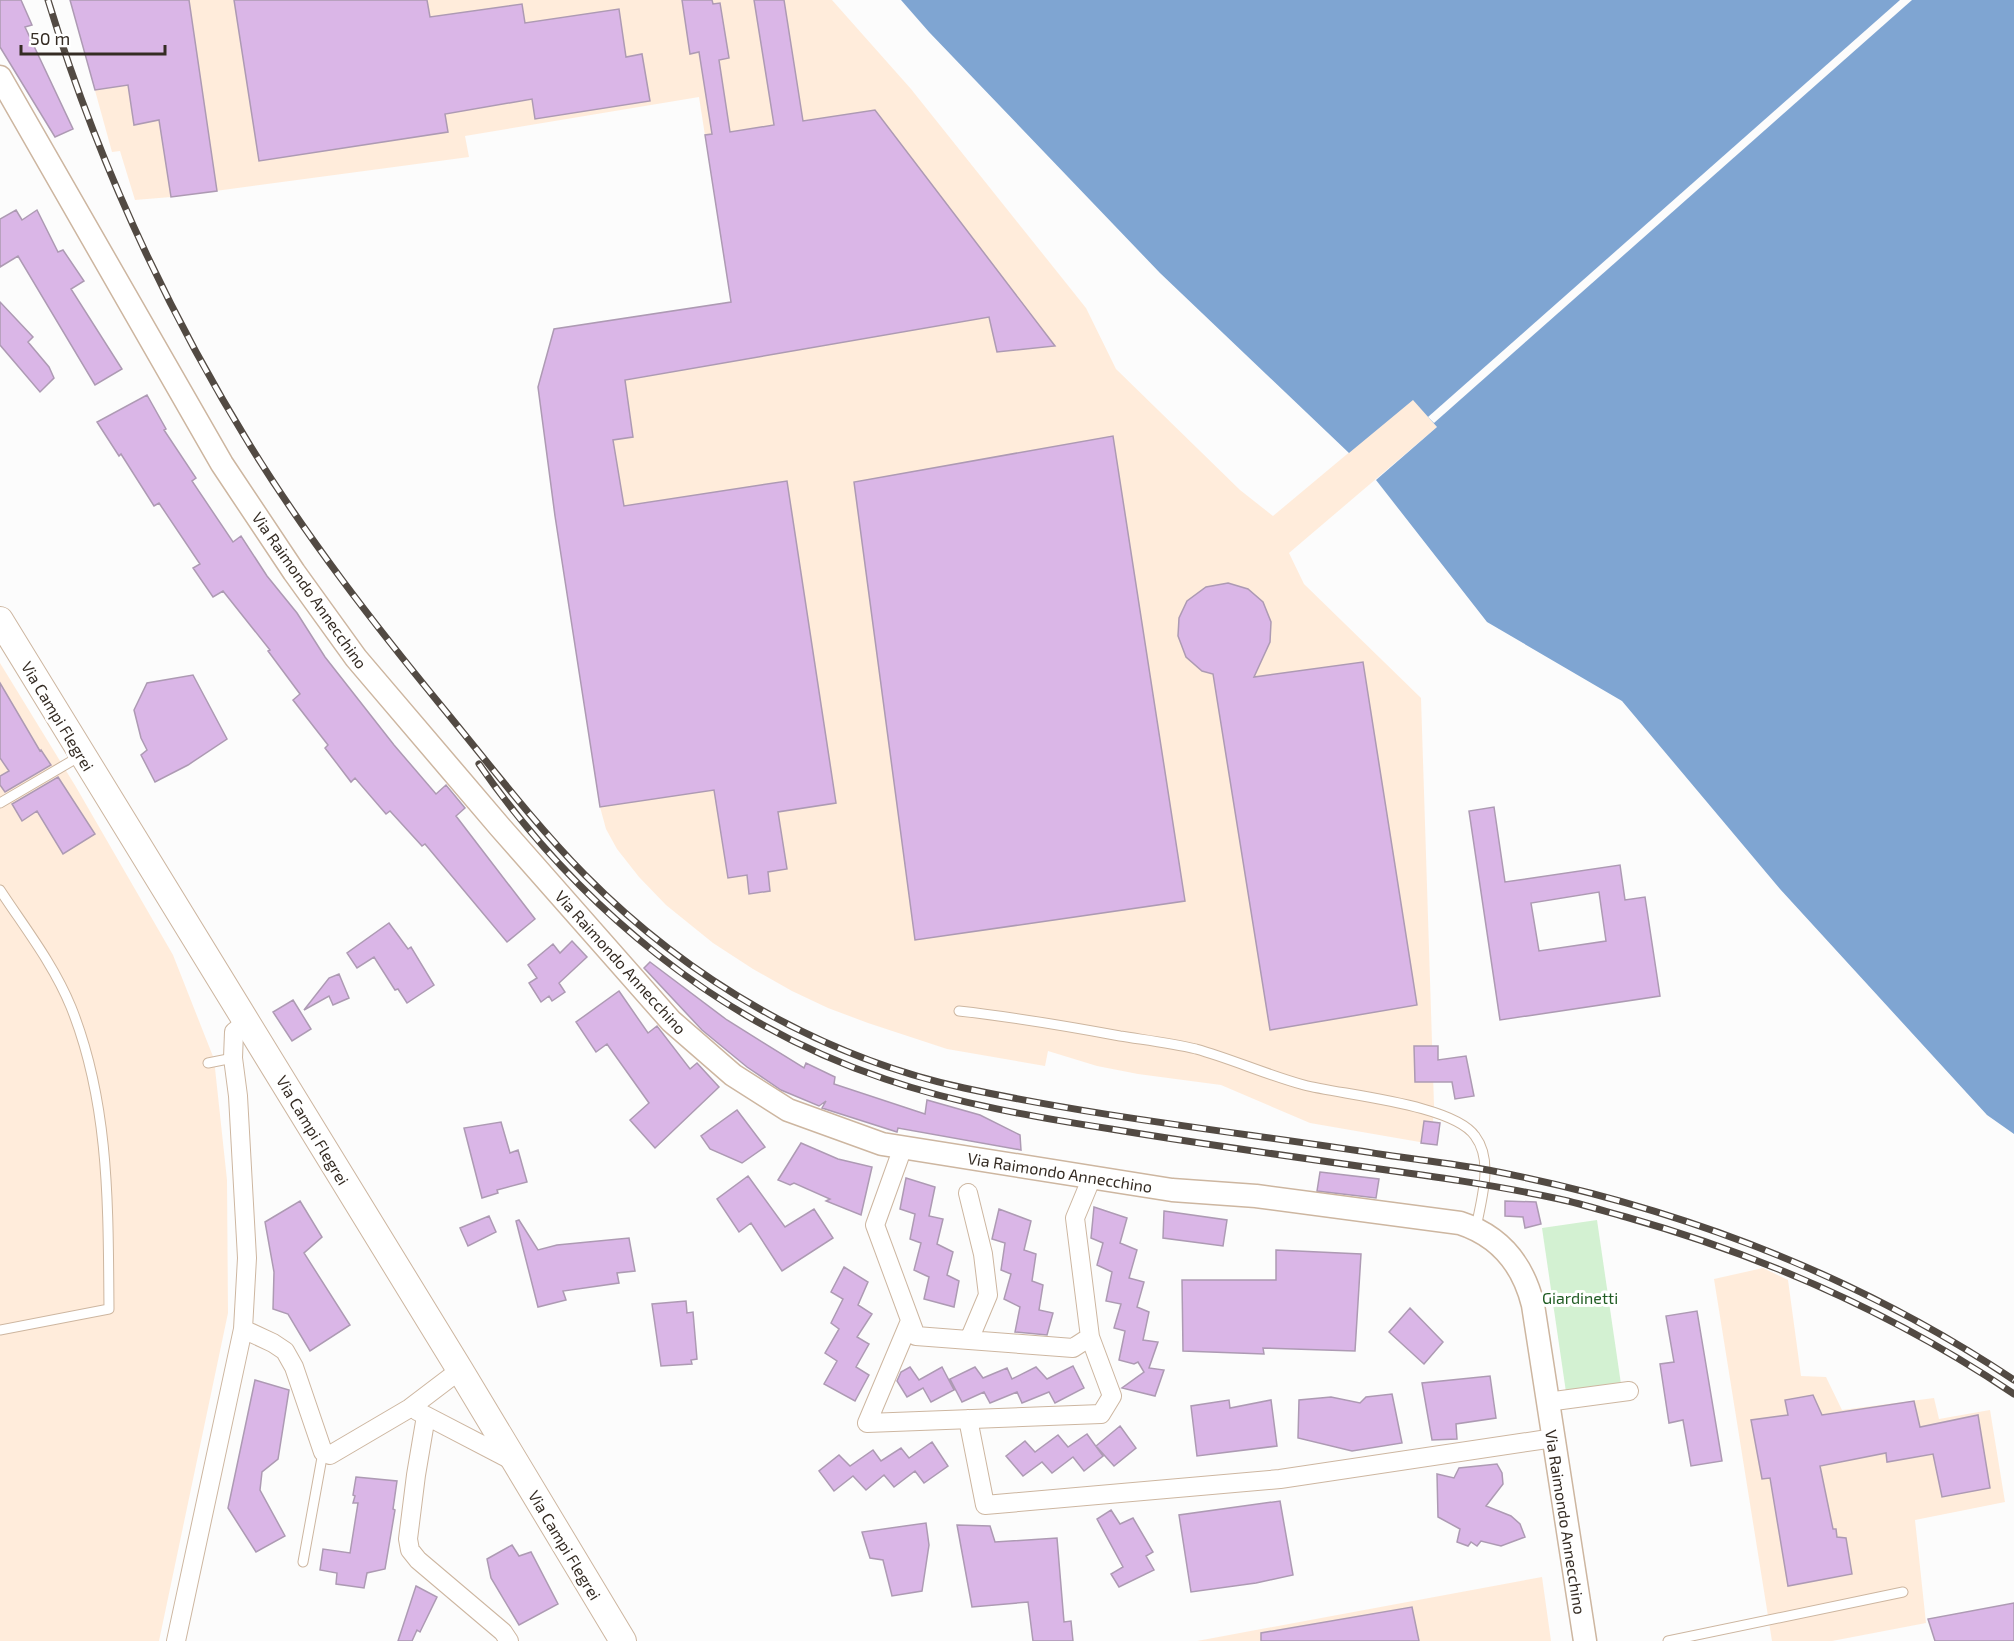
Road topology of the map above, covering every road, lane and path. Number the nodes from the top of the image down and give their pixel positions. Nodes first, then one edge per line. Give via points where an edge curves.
1 (0, 77) edge
2 (0, 620) edge
3 (82, 755) junction
4 (0, 803) edge
5 (0, 890) edge
6 (959, 1011) dead end
7 (246, 1022) junction
8 (233, 1058) junction
9 (208, 1063) dead end
10 (903, 1147) junction
11 (1092, 1177) junction
12 (968, 1193) dead end
13 (1476, 1228) junction
14 (910, 1321) junction
15 (243, 1329) junction
16 (0, 1330) edge
17 (1090, 1337) junction
18 (969, 1340) junction
19 (460, 1370) junction
20 (1629, 1391) dead end
21 (1547, 1402) junction
22 (418, 1412) junction
23 (968, 1419) junction
24 (1554, 1438) junction
25 (323, 1452) junction
26 (515, 1462) junction
27 (303, 1562) dead end
28 (1903, 1592) dead end
29 (176, 1641) edge
30 (509, 1641) edge
31 (623, 1641) edge
32 (1584, 1641) edge
33 (1668, 1641) edge

1 - 10 street, Via Raimondo Annecchino via 222,464 356,658 671,1021 733,1075 788,1110 882,1144
2 - 3 main road, Via Campi Flegrei
3 - 4 lane
3 - 7 main road, Via Campi Flegrei
5 - 16 lane via 49,965 87,1052 108,1182 109,1310
6 - 13 lane via 1196,1049 1304,1085 1407,1104 1456,1122 1471,1131 1482,1150 1484,1184
7 - 8 street via 234,1032
7 - 19 main road, Via Campi Flegrei
8 - 9 lane
8 - 15 street via 247,1247
10 - 11 street, Via Raimondo Annecchino
10 - 14 street via 875,1225
11 - 13 street, Via Raimondo Annecchino
11 - 17 street via 1075,1218
12 - 18 street via 988,1295
13 - 21 street, Via Raimondo Annecchino via 1510,1254 1524,1278 1533,1305
14 - 18 street via 915,1336
14 - 23 street via 867,1423
15 - 25 street via 285,1351
15 - 29 street
17 - 18 street via 1073,1348
17 - 23 street via 1112,1396 1101,1414
19 - 22 street
19 - 26 main road, Via Campi Flegrei
20 - 21 street
21 - 24 street, Via Raimondo Annecchino
22 - 25 street via 330,1455
22 - 26 street
22 - 30 street via 410,1550
23 - 24 street via 985,1505 1280,1479
24 - 32 street, Via Raimondo Annecchino
25 - 27 lane
26 - 31 main road, Via Campi Flegrei
28 - 33 lane

